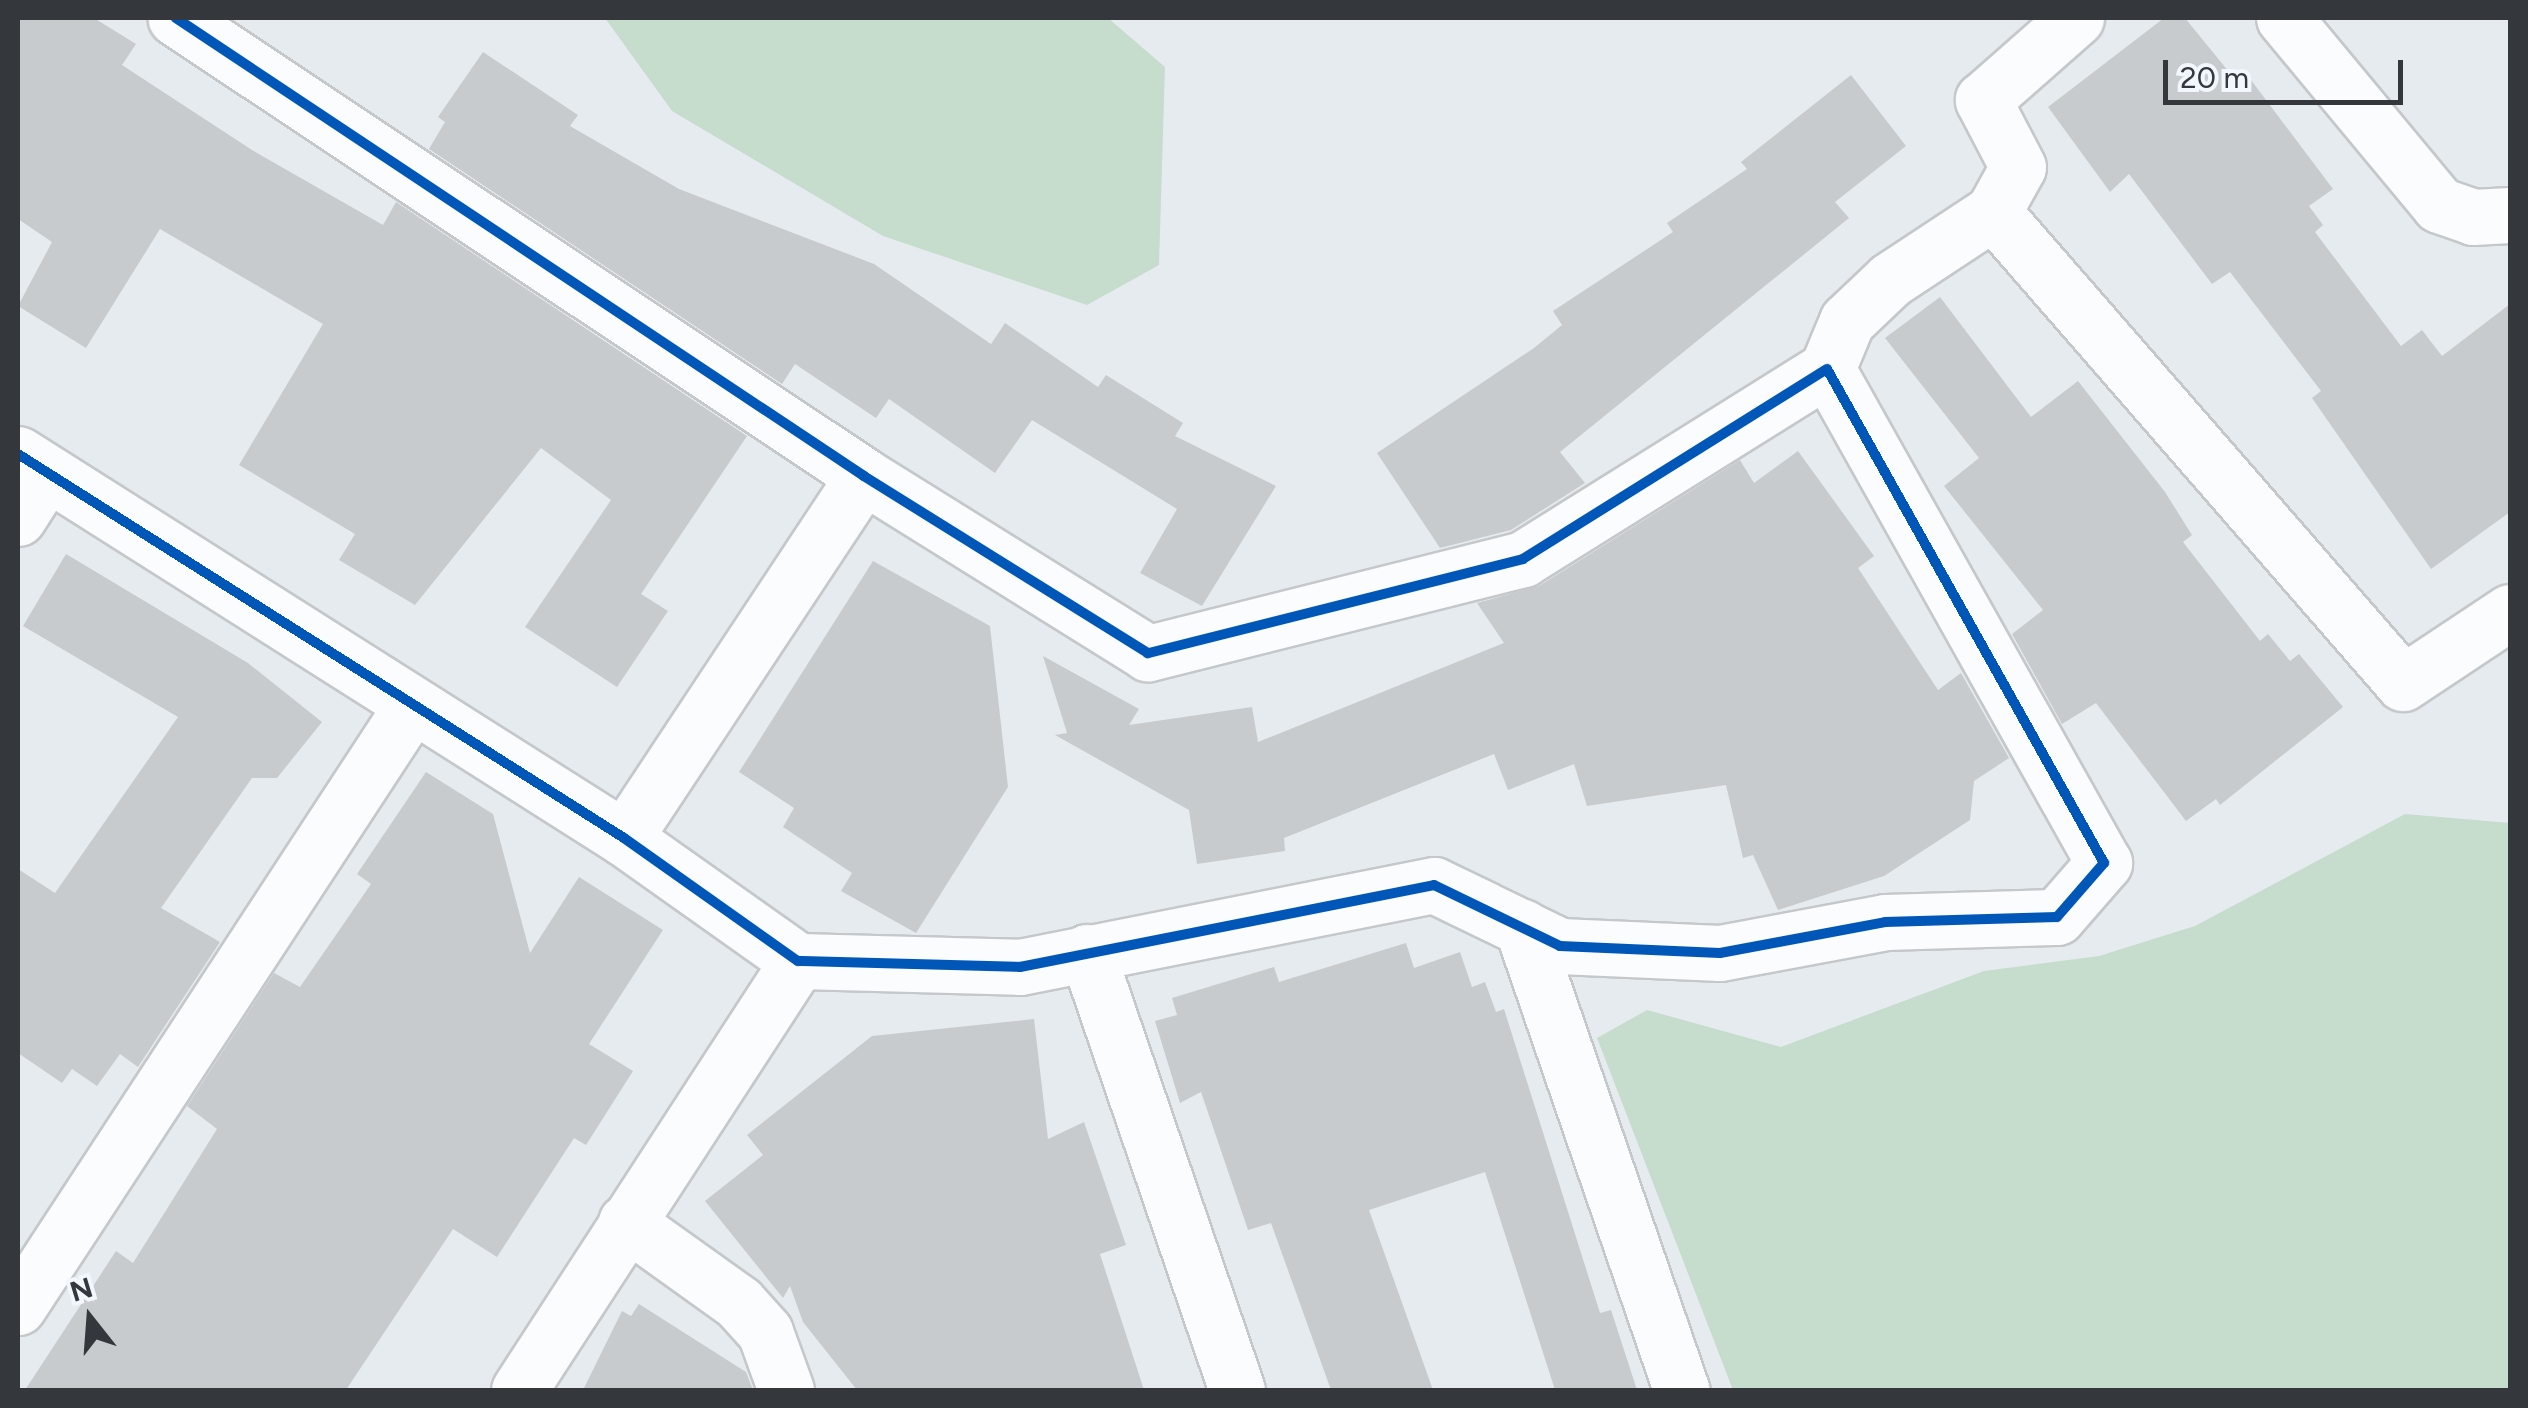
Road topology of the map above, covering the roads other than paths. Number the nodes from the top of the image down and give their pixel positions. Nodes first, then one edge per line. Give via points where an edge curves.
1 (176, 18) edge
2 (2076, 18) edge
3 (2284, 18) edge
4 (1993, 212) junction
5 (2510, 215) edge
6 (1827, 369) junction
7 (864, 476) junction
8 (27, 482) edge
9 (2510, 612) edge
10 (411, 707) junction
11 (624, 838) junction
12 (1522, 927) junction
13 (1087, 952) junction
14 (798, 961) junction
15 (626, 1222) junction
16 (18, 1307) edge
17 (520, 1390) edge
18 (786, 1390) edge
19 (1237, 1390) edge
20 (1681, 1390) edge

1 - 7 street
2 - 4 street via 1983,100 2018,167
3 - 5 street via 2439,205 2473,217
4 - 6 street via 1847,321
4 - 9 street via 2403,683
6 - 7 street via 1522,559 1148,652
6 - 12 street via 2104,863 2056,917 2032,922 1885,922 1720,953 1596,953
7 - 11 street
8 - 10 street
10 - 11 street
10 - 16 street
11 - 14 street
12 - 13 street via 1434,885
12 - 20 street
13 - 14 street via 972,972
13 - 19 street
14 - 15 street
15 - 17 street
15 - 18 street via 739,1303 765,1332

